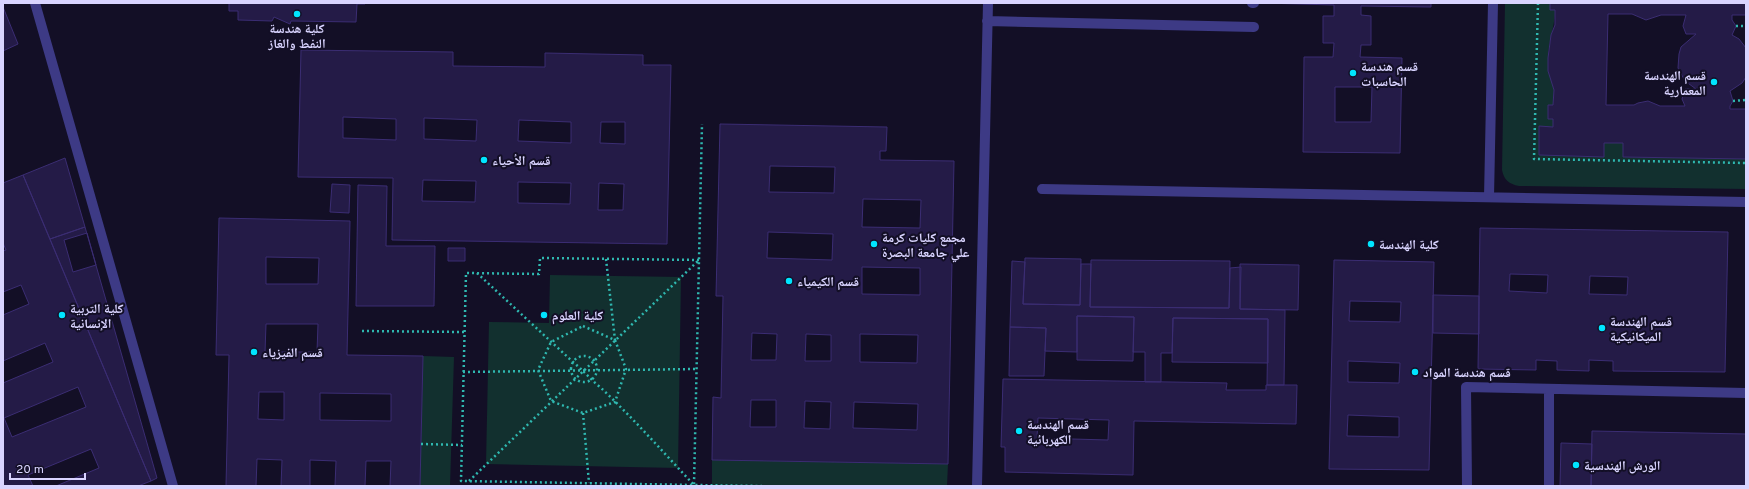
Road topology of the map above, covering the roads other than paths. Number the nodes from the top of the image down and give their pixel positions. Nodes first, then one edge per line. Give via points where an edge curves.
1 (35, 3) edge
2 (988, 3) edge
3 (1493, 3) edge
4 (987, 21) junction
5 (1254, 27) dead end
6 (1042, 190) dead end
7 (1489, 197) junction
8 (1746, 202) edge
9 (1549, 389) junction
10 (1746, 393) edge
11 (174, 486) edge
12 (977, 486) edge
13 (1467, 486) edge
14 (1549, 486) edge

1 - 11 street
2 - 4 street
3 - 7 street
4 - 5 street
4 - 12 street
6 - 7 street
7 - 8 street
9 - 10 street
9 - 13 street via 1466,387
9 - 14 street

